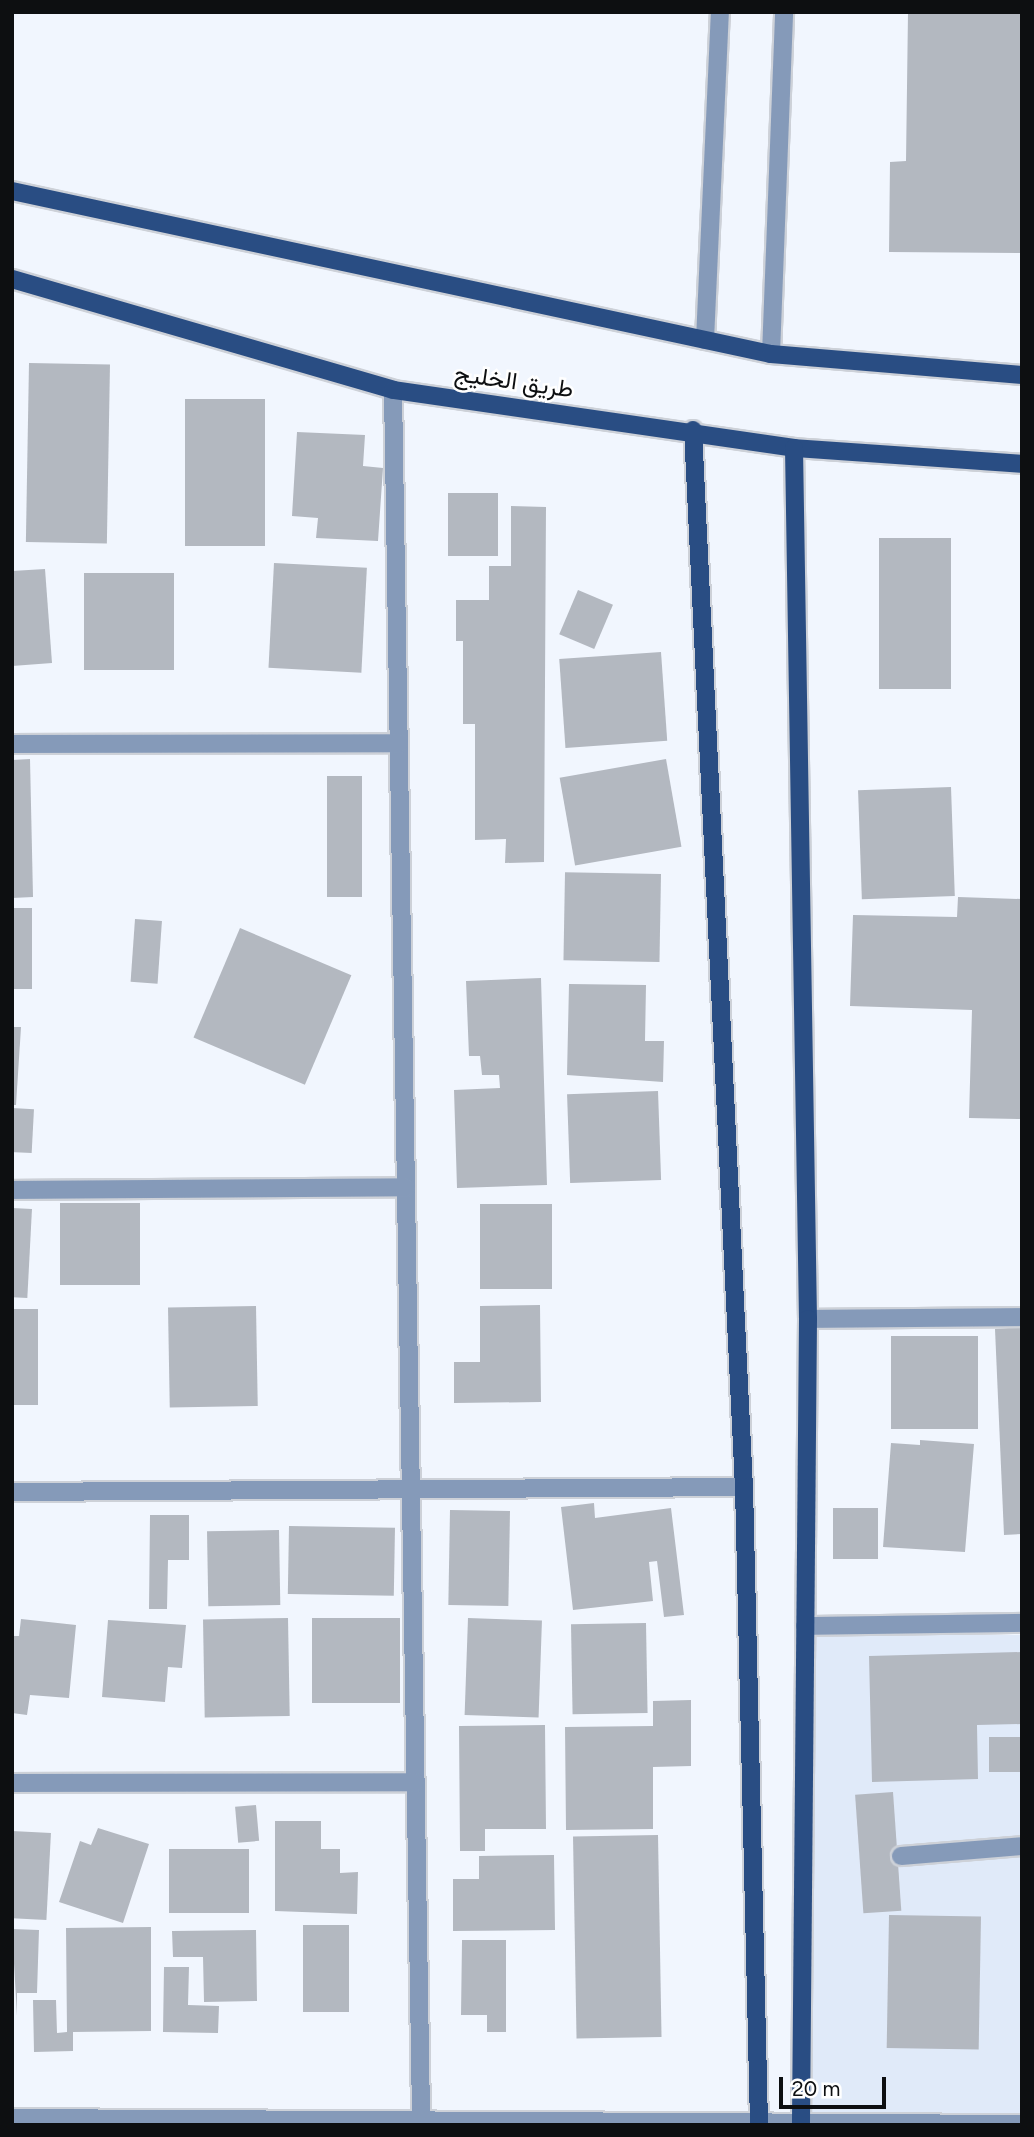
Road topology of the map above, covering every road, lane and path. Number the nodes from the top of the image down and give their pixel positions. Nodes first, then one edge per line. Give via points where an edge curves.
1 (720, 12) edge
2 (784, 12) edge
3 (12, 191) edge
4 (12, 279) edge
5 (705, 340) junction
6 (771, 354) junction
7 (1022, 375) edge
8 (393, 390) junction
9 (693, 430) junction
10 (794, 449) junction
11 (1022, 464) edge
12 (399, 743) junction
13 (12, 744) edge
14 (406, 1187) junction
15 (12, 1190) edge
16 (1022, 1318) edge
17 (808, 1320) junction
18 (411, 1487) junction
19 (744, 1487) junction
20 (12, 1492) edge
21 (1022, 1622) edge
22 (805, 1626) junction
23 (415, 1782) junction
24 (12, 1783) edge
25 (1022, 1846) edge
26 (901, 1856) dead end
27 (12, 2118) edge
28 (421, 2119) junction
29 (759, 2122) edge
30 (801, 2122) edge
31 (1022, 2123) edge

1 - 5 street
2 - 6 street
3 - 5 main road
4 - 8 main road, طريق الخليج
5 - 6 main road
6 - 7 main road
8 - 9 main road, طريق الخليج
8 - 12 street
9 - 10 main road, طريق الخليج
9 - 19 main road
10 - 11 main road, طريق الخليج
10 - 17 main road
12 - 13 street
12 - 14 street
14 - 15 street
14 - 18 street
16 - 17 street
17 - 22 main road
18 - 19 street
18 - 20 street
18 - 23 street
19 - 29 main road
21 - 22 street
22 - 30 main road
23 - 24 street
23 - 28 street
25 - 26 street
27 - 28 street
28 - 29 street
29 - 30 street
30 - 31 street

